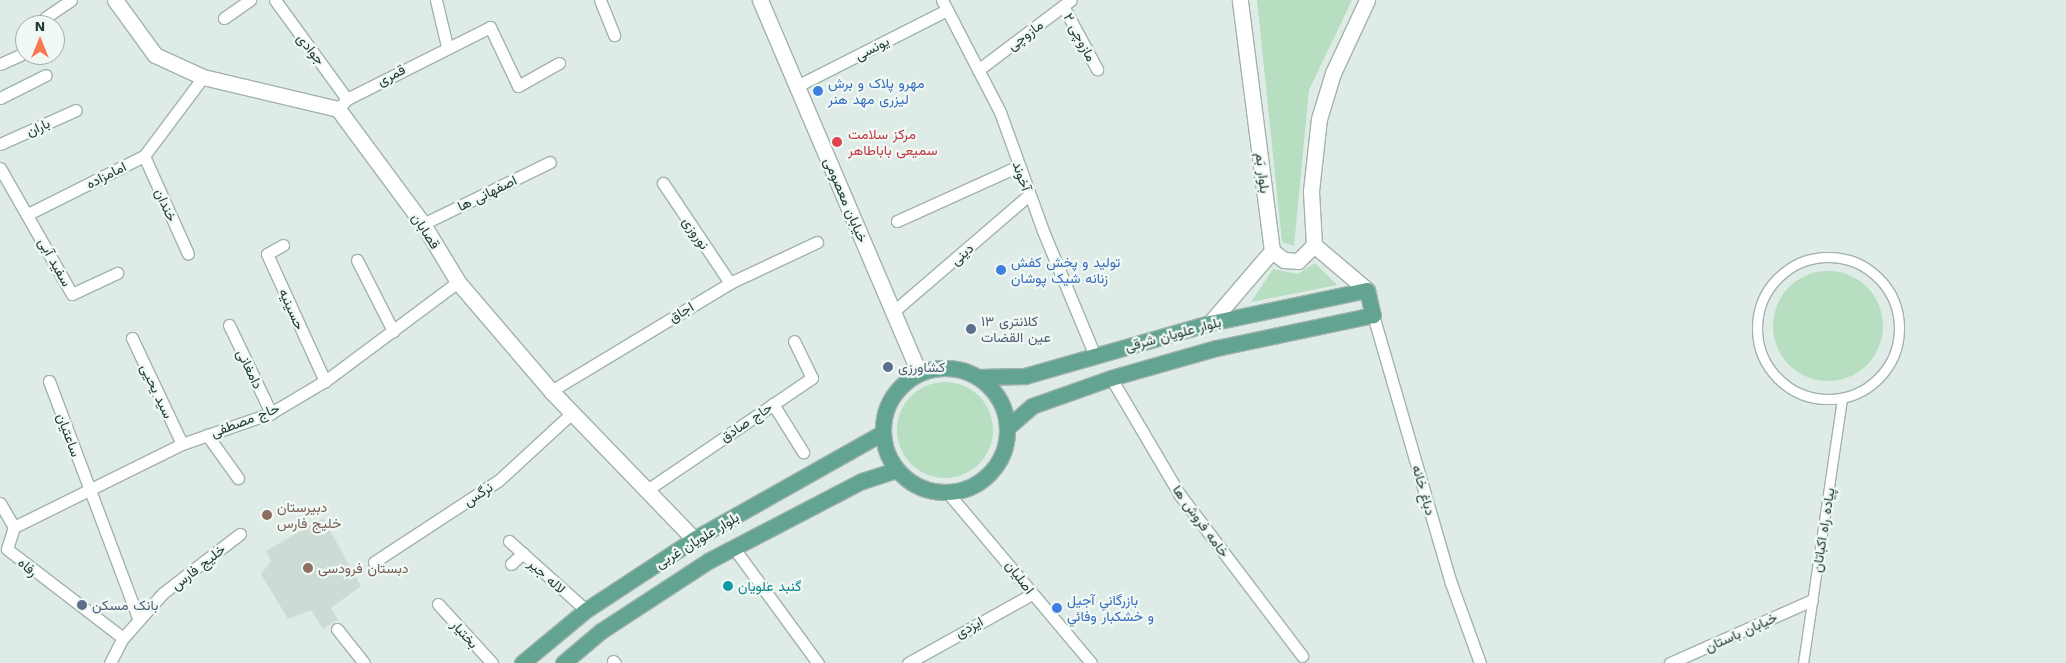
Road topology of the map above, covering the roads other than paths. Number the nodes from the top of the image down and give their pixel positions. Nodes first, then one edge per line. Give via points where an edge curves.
1 (71, 0) edge
2 (115, 0) edge
3 (250, 0) edge
4 (276, 0) edge
5 (436, 0) edge
6 (600, 0) edge
7 (760, 0) edge
8 (1231, 0) edge
9 (1367, 0) edge
10 (1067, 3) edge
11 (944, 5) edge
12 (1240, 6) edge
13 (50, 15) edge
14 (224, 18) dead end
15 (614, 35) dead end
16 (447, 46) junction
17 (15, 57) edge
18 (559, 63) dead end
19 (0, 64) edge
20 (1097, 69) dead end
21 (978, 70) junction
22 (46, 75) dead end
23 (203, 77) junction
24 (797, 86) junction
25 (0, 98) edge
26 (342, 104) junction
27 (76, 110) dead end
28 (0, 144) edge
29 (144, 156) junction
30 (550, 162) dead end
31 (1019, 166) junction
32 (0, 168) edge
33 (663, 183) dead end
34 (1029, 195) junction
35 (28, 214) junction
36 (897, 221) dead end
37 (423, 224) junction
38 (816, 242) dead end
39 (283, 245) dead end
40 (1314, 245) junction
41 (1272, 251) junction
42 (188, 254) dead end
43 (357, 260) dead end
44 (116, 273) dead end
45 (458, 282) junction
46 (730, 283) junction
47 (1367, 290) junction
48 (894, 311) junction
49 (1373, 315) junction
50 (1210, 323) junction
51 (229, 325) dead end
52 (393, 330) junction
53 (132, 338) dead end
54 (794, 341) dead end
55 (1095, 356) junction
56 (919, 372) junction
57 (979, 377) junction
58 (1111, 378) junction
59 (49, 381) dead end
60 (324, 381) junction
61 (551, 391) junction
62 (1842, 398) junction
63 (773, 404) junction
64 (271, 413) junction
65 (572, 413) junction
66 (1008, 427) junction
67 (882, 433) junction
68 (207, 434) junction
69 (182, 444) junction
70 (803, 452) dead end
71 (896, 470) junction
72 (238, 478) dead end
73 (89, 490) junction
74 (646, 490) junction
75 (948, 493) junction
76 (0, 502) edge
77 (14, 527) junction
78 (240, 534) dead end
79 (694, 539) junction
80 (509, 541) dead end
81 (733, 547) junction
82 (3, 550) edge
83 (522, 553) junction
84 (374, 562) dead end
85 (511, 564) dead end
86 (1032, 594) junction
87 (1812, 600) junction
88 (438, 604) dead end
89 (589, 608) junction
90 (138, 618) junction
91 (609, 626) junction
92 (337, 629) dead end
93 (123, 638) junction
94 (1302, 656) dead end
95 (110, 663) edge
96 (364, 663) edge
97 (492, 663) edge
98 (522, 663) edge
99 (563, 663) edge
100 (818, 663) edge
101 (908, 663) edge
102 (1091, 663) edge
103 (1480, 663) edge
104 (1670, 663) edge
105 (1803, 663) edge

1 - 13 street
2 - 23 main road via 155,55
3 - 14 street
4 - 26 street, جوادی
5 - 16 street
6 - 15 street
7 - 24 main road, خیابان معصومی
8 - 12 main road
9 - 40 main road via 1332,73 1319,118 1311,191
10 - 20 street, مازوچی ۲
10 - 21 street, مازوچی
11 - 21 street, آخوند
11 - 24 street, یونسی
12 - 41 main road, بلوار بَم
16 - 18 street, قمری via 490,27 518,86
16 - 26 street, قمری
17 - 19 street
21 - 31 street, آخوند via 1000,112
22 - 25 street
23 - 26 main road
23 - 29 street, امامزاده
24 - 48 main road, خیابان معصومی
26 - 37 main road, قصابان
27 - 28 street, باران
29 - 35 street, امامزاده
29 - 42 street, خندان
30 - 37 street, اصفهانی ها
31 - 34 street, آخوند
31 - 36 street
32 - 35 street
33 - 46 street, نوروزی
34 - 48 street, دینی
34 - 55 street, آخوند
35 - 44 street, سفید آبی via 72,294
37 - 45 main road, قصابان
38 - 46 street, اجاق
39 - 60 street, حسینیه via 267,254
40 - 41 main road via 1298,260 1284,260
40 - 47 main road
41 - 50 main road
43 - 52 street
45 - 52 street, حاج مصطفی
45 - 61 main road, قصابان
46 - 61 street, اجاق
47 - 49 main road
47 - 50 main road, بلوار علویان شرقی
48 - 56 main road, خیابان معصومی
49 - 58 main road, بلوار علویان شرقی via 1216,348
49 - 103 street, دباغ خانه via 1451,583
50 - 55 main road, بلوار علویان شرقی
51 - 64 street, دامغانی
52 - 60 street, حاج مصطفی
53 - 69 street, سید یحیی
54 - 63 street, حاج صادق via 812,378
55 - 57 main road, بلوار علویان شرقی via 1025,376
56 - 57 main road via 941,368
56 - 67 main road via 892,396
57 - 66 main road via 994,390
58 - 66 main road, بلوار علویان شرقی via 1032,406
58 - 94 street, خامه فروش ها via 1180,495
59 - 73 street, ساعتیان
60 - 64 street, حاج مصطفی
61 - 65 main road, قصابان
62 - 62 street via 1819,398 1796,391 1777,377 1761,350 1758,312 1768,290 1783,272 1804,260 1827,256 1851,260 1883,282 1898,310 1900,333 1894,356 1881,376 1864,390
62 - 87 street, پیاده راه اکباتان
63 - 70 street
63 - 74 street, حاج صادق
64 - 68 street, حاج مصطفی
65 - 74 main road, قصابان
65 - 84 street, نرگس via 498,481
66 - 75 main road via 998,464 976,484
67 - 71 main road
67 - 79 main road, بلوار علویان غربی
68 - 69 street, حاج مصطفی
68 - 72 street
69 - 73 street, حاج مصطفی
71 - 75 main road via 911,483
71 - 81 main road, بلوار علویان غربی via 862,481
73 - 77 street, حاج مصطفی
73 - 90 street, ساعتیان
74 - 79 main road, قصابان
75 - 86 street, اصلیان
76 - 77 street
77 - 82 street, رفاه
78 - 90 street, خلیج فارس
79 - 89 main road, بلوار علویان غربی
80 - 83 street, لاله جیر
81 - 91 main road, بلوار علویان غربی
81 - 100 street
82 - 93 street, رفاه
83 - 85 street
83 - 89 street, لاله جیر
86 - 101 street, ایزدی
86 - 102 street, اصلیان
87 - 104 street, خیابان باستان
87 - 105 street, پیاده راه اکباتان
88 - 97 street, بختیار
89 - 91 main road
89 - 98 main road, بلوار علویان غربی
90 - 93 street, خلیج فارس
91 - 99 main road, بلوار علویان غربی
92 - 96 street
93 - 95 street, خلیج فارس

